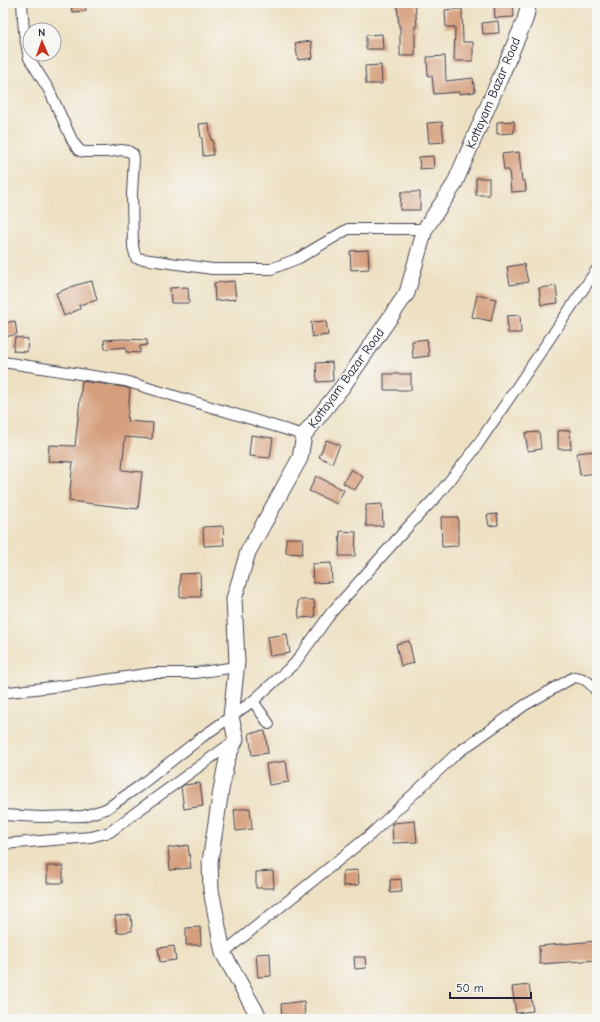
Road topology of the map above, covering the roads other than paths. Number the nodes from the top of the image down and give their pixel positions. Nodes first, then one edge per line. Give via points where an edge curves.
1 (22, 3) edge
2 (529, 3) edge
3 (425, 229) junction
4 (597, 269) edge
5 (3, 362) edge
6 (304, 435) junction
7 (236, 667) junction
8 (597, 692) edge
9 (3, 693) edge
10 (253, 701) junction
11 (232, 718) junction
12 (269, 724) dead end
13 (236, 739) junction
14 (3, 815) edge
15 (3, 844) edge
16 (223, 954) junction
17 (260, 1019) edge

1 - 3 street via 29,58 49,90 73,142 85,152 121,150 133,154 133,247 136,258 212,269 271,269 299,258 348,229
2 - 3 main road, Kottayam Bazar Road via 454,185
3 - 6 main road, Kottayam Bazar Road via 407,293 343,386
4 - 10 street via 472,453 332,613 295,663
5 - 6 street via 125,381
6 - 7 main road, Kottayam Bazar Road via 300,458 248,552 234,600
7 - 9 street via 195,673 153,673
7 - 11 main road, Kottayam Bazar Road
8 - 16 street via 581,677 574,676 525,705 456,754 370,835
10 - 11 street
10 - 12 street
11 - 13 main road, Kottayam Bazar Road
11 - 14 street via 202,737 106,809 84,816
13 - 15 street via 110,832 91,837
13 - 16 main road via 227,759 210,862 211,890
16 - 17 main road

